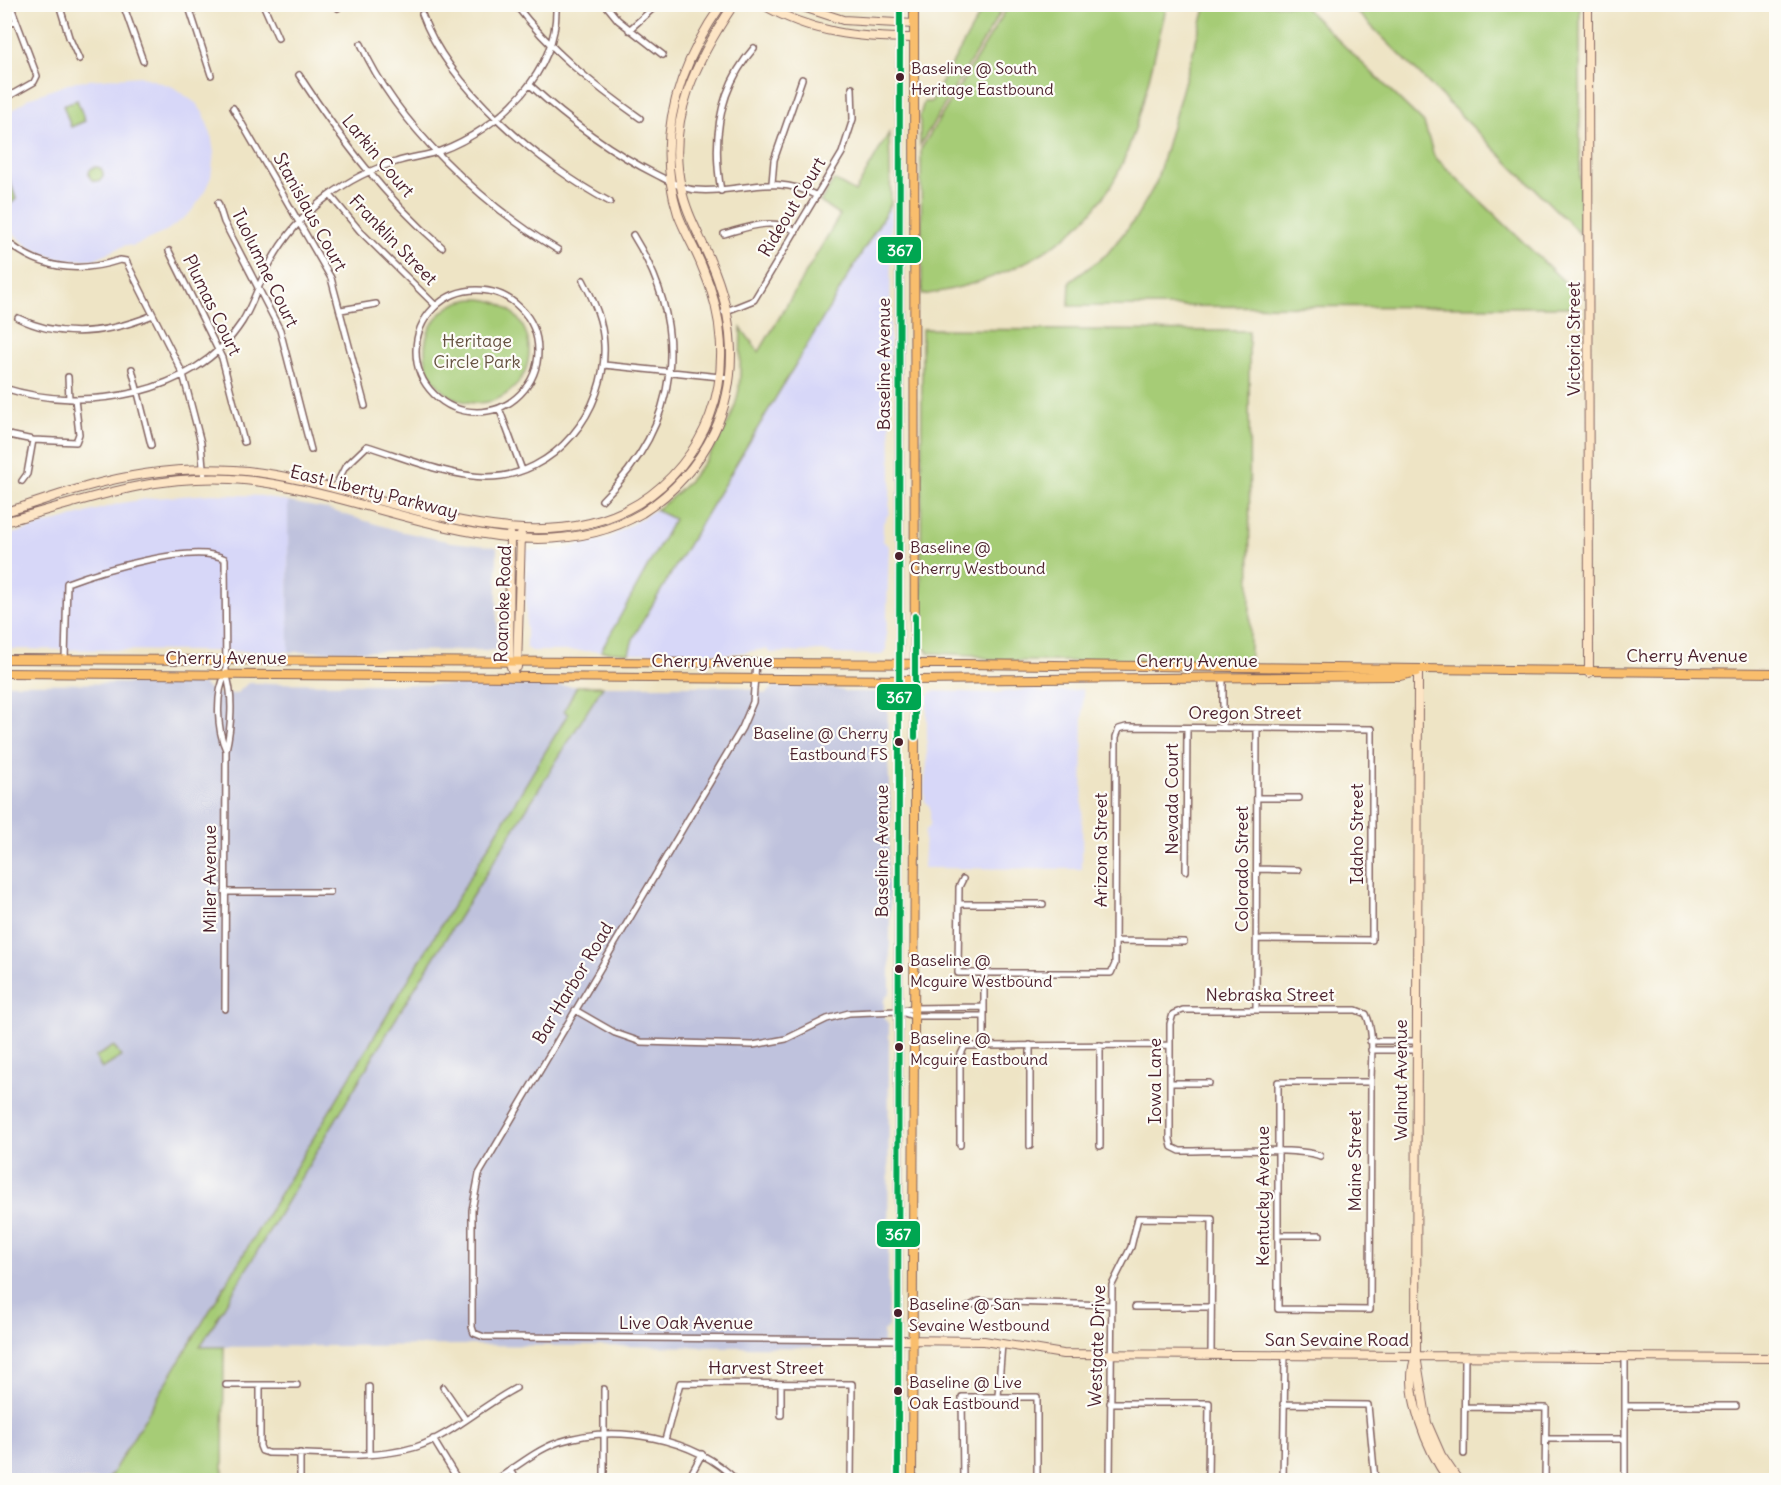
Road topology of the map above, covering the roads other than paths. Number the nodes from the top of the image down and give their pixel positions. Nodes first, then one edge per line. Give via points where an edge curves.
1 (10, 4) edge
2 (59, 4) edge
3 (123, 4) edge
4 (188, 4) edge
5 (263, 4) edge
6 (514, 4) edge
7 (556, 4) edge
8 (605, 4) edge
9 (658, 4) edge
10 (722, 4) edge
11 (734, 4) edge
12 (762, 4) edge
13 (795, 4) edge
14 (900, 4) edge
15 (914, 4) edge
16 (1588, 4) edge
17 (422, 14) dead end
18 (15, 21) junction
19 (900, 24) junction
20 (914, 24) junction
21 (4, 25) edge
22 (629, 30) junction
23 (278, 38) dead end
24 (900, 38) junction
25 (914, 38) junction
26 (361, 44) dead end
27 (550, 45) junction
28 (754, 48) dead end
29 (663, 55) dead end
30 (79, 59) dead end
31 (143, 61) dead end
32 (211, 75) dead end
33 (299, 75) dead end
34 (802, 80) dead end
35 (530, 85) junction
36 (852, 88) dead end
37 (4, 99) edge
38 (233, 108) dead end
39 (497, 118) junction
40 (640, 118) dead end
41 (438, 152) junction
42 (368, 172) junction
43 (670, 181) junction
44 (772, 183) junction
45 (680, 185) junction
46 (721, 191) junction
47 (330, 195) junction
48 (817, 196) junction
49 (610, 202) dead end
50 (218, 203) dead end
51 (299, 222) junction
52 (796, 231) junction
53 (724, 234) dead end
54 (633, 235) dead end
55 (4, 239) edge
56 (442, 247) dead end
57 (558, 250) dead end
58 (169, 251) dead end
59 (583, 280) dead end
60 (258, 288) junction
61 (376, 304) dead end
62 (436, 306) junction
63 (340, 310) junction
64 (727, 311) junction
65 (717, 313) junction
66 (153, 315) junction
67 (18, 318) dead end
68 (219, 350) junction
69 (604, 365) junction
70 (132, 369) dead end
71 (670, 372) junction
72 (183, 374) junction
73 (68, 377) dead end
74 (720, 378) junction
75 (730, 378) junction
76 (4, 388) edge
77 (139, 391) junction
78 (72, 399) junction
79 (365, 406) dead end
80 (499, 408) junction
81 (4, 434) edge
82 (33, 440) junction
83 (244, 442) dead end
84 (151, 445) dead end
85 (311, 450) dead end
86 (204, 470) junction
87 (522, 471) junction
88 (204, 479) junction
89 (22, 481) dead end
90 (335, 486) junction
91 (332, 496) junction
92 (602, 500) dead end
93 (4, 512) edge
94 (4, 522) edge
95 (510, 526) junction
96 (521, 528) junction
97 (510, 536) junction
98 (521, 538) junction
99 (4, 659) edge
100 (65, 659) junction
101 (226, 660) junction
102 (509, 661) junction
103 (519, 661) junction
104 (756, 663) junction
105 (898, 664) junction
106 (915, 664) junction
107 (1418, 671) junction
108 (4, 673) edge
109 (1589, 673) junction
110 (1776, 673) edge
111 (226, 674) junction
112 (514, 675) junction
113 (755, 677) junction
114 (1223, 678) junction
115 (898, 680) junction
116 (915, 680) junction
117 (1187, 728) junction
118 (1223, 728) junction
119 (1257, 728) junction
120 (1119, 729) joint
121 (1372, 729) joint
122 (1257, 798) junction
123 (1299, 798) dead end
124 (1257, 869) junction
125 (1298, 870) dead end
126 (1186, 871) dead end
127 (963, 879) dead end
128 (225, 892) junction
129 (330, 892) dead end
130 (959, 904) junction
131 (1043, 904) dead end
132 (1257, 939) junction
133 (1115, 941) junction
134 (1184, 942) dead end
135 (984, 974) junction
136 (984, 1007) junction
137 (225, 1009) dead end
138 (576, 1010) junction
139 (899, 1011) junction
140 (1256, 1011) junction
141 (913, 1012) junction
142 (1173, 1014) joint
143 (1366, 1014) joint
144 (984, 1016) junction
145 (1370, 1041) junction
146 (984, 1045) junction
147 (1030, 1045) junction
148 (1100, 1045) junction
149 (1170, 1045) junction
150 (1416, 1045) junction
151 (1371, 1050) junction
152 (1371, 1082) junction
153 (1170, 1083) junction
154 (1209, 1083) dead end
155 (960, 1145) dead end
156 (1030, 1146) dead end
157 (1100, 1146) dead end
158 (1278, 1151) junction
159 (1320, 1156) dead end
160 (1278, 1235) junction
161 (1320, 1235) dead end
162 (1111, 1305) junction
163 (1135, 1307) dead end
164 (1211, 1307) junction
165 (966, 1308) dead end
166 (1278, 1310) joint
167 (474, 1333) joint
168 (899, 1340) junction
169 (912, 1340) junction
170 (1002, 1344) junction
171 (1111, 1354) junction
172 (1211, 1354) junction
173 (1285, 1355) junction
174 (1416, 1356) junction
175 (1465, 1356) junction
176 (1625, 1358) junction
177 (1776, 1358) edge
178 (781, 1384) junction
179 (226, 1385) dead end
180 (260, 1385) junction
181 (297, 1385) dead end
182 (369, 1387) dead end
183 (443, 1388) dead end
184 (516, 1389) dead end
185 (604, 1389) dead end
186 (998, 1396) junction
187 (1110, 1403) junction
188 (1283, 1404) junction
189 (1625, 1406) junction
190 (1736, 1406) dead end
191 (1465, 1407) junction
192 (781, 1415) dead end
193 (465, 1419) junction
194 (604, 1436) junction
195 (433, 1439) junction
196 (1546, 1439) junction
197 (1625, 1439) junction
198 (665, 1440) junction
199 (300, 1453) junction
200 (369, 1453) junction
201 (702, 1454) junction
202 (1464, 1454) dead end
203 (510, 1471) junction
204 (300, 1480) edge
205 (458, 1480) edge
206 (496, 1480) edge
207 (518, 1480) edge
208 (604, 1480) edge
209 (688, 1480) edge
210 (736, 1480) edge
211 (851, 1480) edge
212 (898, 1480) edge
213 (912, 1480) edge
214 (963, 1480) edge
215 (1037, 1480) edge
216 (1110, 1480) edge
217 (1209, 1480) edge
218 (1283, 1480) edge
219 (1375, 1480) edge
220 (1449, 1480) edge
221 (1458, 1480) edge
222 (1545, 1480) edge
223 (1625, 1480) edge

1 - 18 street
2 - 30 street
3 - 31 street
4 - 32 street
5 - 23 street
6 - 27 street
7 - 27 street
8 - 22 street
9 - 22 street
10 - 43 street, East Liberty Parkway via 692,52 677,88 668,143
11 - 45 street, East Liberty Parkway via 705,48 687,90 678,133
12 - 24 street via 784,17 829,32
13 - 19 street via 843,20
14 - 19 main road, Baseline Avenue
15 - 20 main road, Baseline Avenue
16 - 109 street, Victoria Street
17 - 39 street via 428,31 457,73
18 - 21 street
18 - 37 street via 37,76 34,82
19 - 20 street
19 - 24 main road, Baseline Avenue
20 - 25 main road, Baseline Avenue
22 - 29 street
24 - 25 street
24 - 105 main road, Baseline Avenue
25 - 106 main road, Baseline Avenue
26 - 41 street via 398,105
27 - 35 street
27 - 40 street via 593,85
28 - 46 street via 736,72 718,118
33 - 42 street, Larkin Court
34 - 44 street via 774,160
35 - 39 street
35 - 43 street via 598,142
36 - 48 street, Rideout Court via 855,105 849,135
38 - 51 street, Stanislaus Court
39 - 41 street via 466,140
39 - 49 street via 557,171
41 - 42 street
41 - 57 street via 492,204
42 - 47 street
42 - 56 street, Larkin Court
43 - 45 street
43 - 65 street, East Liberty Parkway via 681,222 703,268
44 - 46 street
44 - 48 street via 791,185
45 - 46 street
45 - 64 street, East Liberty Parkway
47 - 51 street
47 - 62 street, Franklin Street via 360,231
48 - 52 street, Rideout Court
50 - 60 street, Tuolumne Court
51 - 60 street via 273,256
51 - 63 street, Stanislaus Court via 327,271
52 - 53 street via 786,225 767,223
52 - 64 street, Rideout Court via 754,300
54 - 71 street via 653,270 664,304
55 - 66 street via 29,257 58,267 80,269 126,261
58 - 68 street, Plumas Court
59 - 69 street via 601,319
60 - 68 street via 242,321
60 - 85 street, Tuolumne Court via 285,344
61 - 63 street
62 - 80 street via 417,340 417,361 425,382 439,399 456,409 477,412
62 - 80 street via 456,293 483,290 508,298 528,318 537,340 535,370 523,391
63 - 79 street, Stanislaus Court
64 - 65 street, Rideout Court
64 - 75 street, East Liberty Parkway
65 - 74 street, East Liberty Parkway
66 - 67 street via 109,328 76,332 40,328
66 - 72 street
68 - 72 street
68 - 83 street, Plumas Court
69 - 71 street
69 - 87 street via 598,394 580,426 547,458
70 - 77 street
71 - 74 street
71 - 92 street via 649,441 633,467
72 - 77 street
72 - 86 street via 201,442
73 - 78 street
74 - 75 street
74 - 96 street, East Liberty Parkway via 700,439 657,490 619,514 584,525 556,530
75 - 98 street, East Liberty Parkway via 722,413 706,447 685,476 660,500 628,520 592,533 552,539
76 - 78 street
77 - 78 street
77 - 84 street
78 - 82 street via 79,434 76,442
80 - 87 street
81 - 82 street
82 - 89 street via 27,474
86 - 88 street
86 - 90 street, East Liberty Parkway via 274,474
86 - 93 street, East Liberty Parkway via 154,473 99,483
87 - 90 street via 474,477 367,446 345,467
88 - 91 street, East Liberty Parkway via 261,482
88 - 94 street, East Liberty Parkway via 112,490
90 - 91 street
90 - 95 street, East Liberty Parkway via 413,510
91 - 97 street, East Liberty Parkway via 415,521
95 - 96 street, East Liberty Parkway
95 - 97 street, Roanoke Road
96 - 98 street, Roanoke Road
97 - 98 street, East Liberty Parkway
97 - 102 street, Roanoke Road
98 - 103 street, Roanoke Road
99 - 100 main road, Cherry Avenue
100 - 101 main road, Cherry Avenue
100 - 101 street, Miller Avenue via 67,583 147,560 208,554 225,559
101 - 102 main road, Cherry Avenue
101 - 111 street, Miller Avenue
102 - 103 main road, Cherry Avenue
102 - 112 street, Roanoke Road
103 - 104 main road, Cherry Avenue
103 - 112 street, Roanoke Road
104 - 105 main road, Cherry Avenue
104 - 113 street, Bar Harbor Road
105 - 106 main road, Cherry Avenue
105 - 115 main road, Baseline Avenue
106 - 107 main road, Cherry Avenue
106 - 116 main road, Baseline Avenue
107 - 109 main road, Cherry Avenue
107 - 114 main road, Cherry Avenue via 1400,676
107 - 150 street, Walnut Avenue
108 - 111 main road, Cherry Avenue
109 - 110 main road, Cherry Avenue
111 - 112 main road, Cherry Avenue
111 - 128 street, Miller Avenue via 220,684 221,738 226,750
112 - 113 main road, Cherry Avenue
113 - 115 main road, Cherry Avenue
113 - 138 street, Bar Harbor Road via 753,702 742,728
114 - 116 main road, Cherry Avenue
114 - 118 street
115 - 116 main road, Cherry Avenue
115 - 139 main road, Baseline Avenue
116 - 141 main road, Baseline Avenue
117 - 118 street, Oregon Street
117 - 120 street, Oregon Street
117 - 126 street, Nevada Court
118 - 119 street, Oregon Street
119 - 121 street, Oregon Street
119 - 122 street, Colorado Street
120 - 133 street, Arizona Street
121 - 132 street, Idaho Street via 1372,940
122 - 123 street
122 - 124 street, Colorado Street
124 - 125 street
124 - 132 street, Colorado Street
127 - 130 street
128 - 129 street
128 - 137 street, Miller Avenue
130 - 131 street
130 - 135 street via 958,974
132 - 140 street, Colorado Street
133 - 134 street
133 - 135 street, Arizona Street via 1113,971 1106,974
135 - 136 street
136 - 141 street
136 - 144 street
138 - 139 street via 615,1033 641,1042 753,1046 786,1039 841,1014
138 - 167 street, Bar Harbor Road via 486,1159 476,1183 472,1221
139 - 141 street
139 - 168 main road, Baseline Avenue
140 - 142 street, Nebraska Street via 1183,1010
140 - 143 street, Nebraska Street via 1356,1010
141 - 144 street
141 - 169 main road, Baseline Avenue
142 - 149 street, Iowa Lane
143 - 145 street, Maine Street
144 - 146 street
145 - 150 street
145 - 151 street, Maine Street
146 - 147 street
146 - 155 street via 963,1048 960,1056
147 - 148 street
147 - 156 street
148 - 149 street
148 - 157 street
149 - 153 street, Iowa Lane
150 - 151 street
150 - 174 street, Walnut Avenue
151 - 152 street, Maine Street
152 - 158 street, Kentucky Avenue via 1278,1082
152 - 166 street, Maine Street via 1370,1310
153 - 154 street
153 - 158 street, Iowa Lane via 1172,1148
158 - 159 street
158 - 160 street, Kentucky Avenue
160 - 161 street
160 - 166 street, Kentucky Avenue
162 - 164 street, Westgate Drive via 1112,1285 1131,1247 1138,1218 1212,1219
162 - 165 street via 979,1301
162 - 171 street, Westgate Drive
163 - 164 street
164 - 172 street
167 - 168 street, Live Oak Avenue via 484,1337
168 - 169 street, San Sevaine Road
168 - 212 main road, Baseline Avenue
169 - 170 street, San Sevaine Road
169 - 213 main road, Baseline Avenue
170 - 171 street, San Sevaine Road via 1035,1351
170 - 186 street
171 - 172 street, San Sevaine Road
171 - 187 street, Westgate Drive
172 - 173 street, San Sevaine Road
173 - 174 street, San Sevaine Road
173 - 188 street
174 - 175 street, San Sevaine Road
174 - 220 street via 1413,1364 1417,1411 1433,1455
174 - 221 street, Walnut Avenue via 1427,1423
175 - 176 street, San Sevaine Road
175 - 191 street
176 - 177 street, San Sevaine Road
176 - 189 street
178 - 192 street
178 - 198 street, Harvest Street via 680,1383
178 - 211 street, Harvest Street via 852,1384
179 - 180 street
180 - 181 street
180 - 199 street via 262,1450
182 - 200 street
183 - 193 street
184 - 193 street
185 - 194 street
186 - 214 street via 962,1397
186 - 215 street via 1037,1397
187 - 216 street, Westgate Drive
187 - 217 street via 1209,1403
188 - 218 street
188 - 219 street via 1368,1405
189 - 190 street
189 - 197 street
191 - 196 street via 1546,1408
191 - 202 street
193 - 195 street
194 - 198 street
194 - 203 street via 560,1442
194 - 208 street
195 - 200 street via 416,1447
195 - 205 street
196 - 197 street
196 - 222 street
197 - 223 street
198 - 201 street
199 - 200 street
199 - 204 street
201 - 209 street
201 - 210 street
203 - 206 street
203 - 207 street

